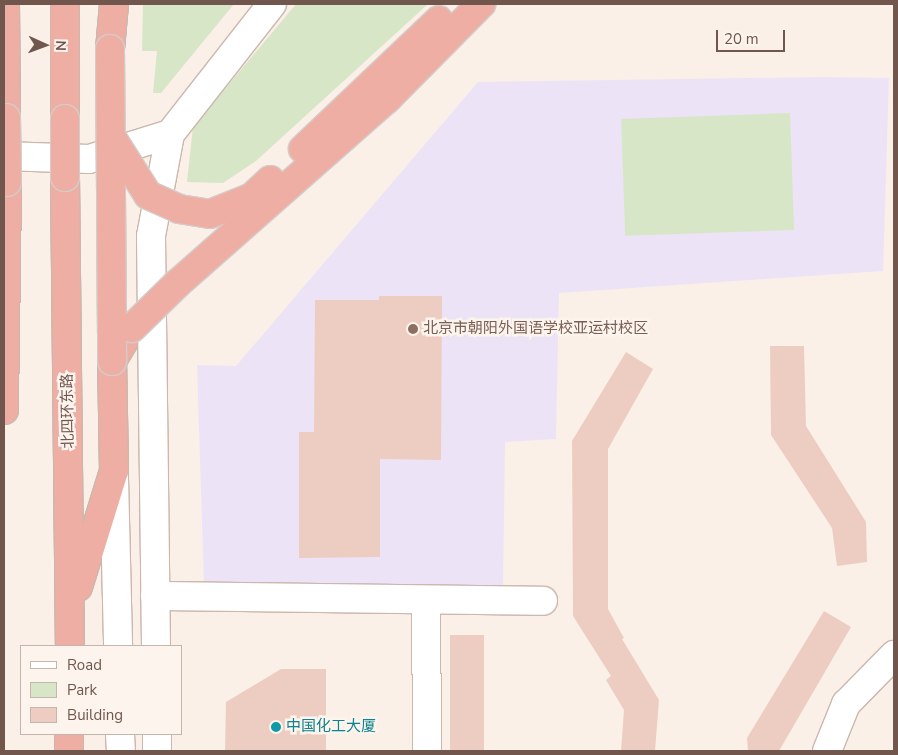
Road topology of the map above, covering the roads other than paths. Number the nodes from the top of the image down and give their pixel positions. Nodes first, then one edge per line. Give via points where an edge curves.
1 (5, 4) edge
2 (65, 4) edge
3 (114, 4) edge
4 (272, 4) edge
5 (456, 4) edge
6 (481, 4) edge
7 (170, 134) junction
8 (112, 138) junction
9 (4, 156) edge
10 (112, 361) junction
11 (4, 410) edge
12 (114, 471) junction
13 (155, 596) junction
14 (426, 601) junction
15 (543, 602) dead end
16 (71, 612) junction
17 (70, 645) edge
18 (118, 645) edge
19 (156, 645) edge
20 (894, 655) edge
21 (69, 735) edge
22 (120, 735) edge
23 (156, 735) edge
24 (69, 751) edge
25 (121, 751) edge
26 (157, 751) edge
27 (427, 751) edge
28 (827, 751) edge

1 - 11 highway, bridge
2 - 16 highway, 北四环东路, bridge
3 - 8 highway, bridge via 110,49
4 - 7 street
5 - 8 highway, bridge via 252,197 210,214 178,209 148,195
6 - 10 highway, bridge via 387,99 177,284 132,328
7 - 9 street via 89,159
7 - 13 street via 151,236
8 - 10 highway, bridge
10 - 12 highway
12 - 16 highway
12 - 18 street
13 - 14 street
13 - 19 street
14 - 15 street
14 - 27 street
16 - 17 highway, 北四环东路
20 - 28 street via 846,704
21 - 24 highway
22 - 25 street
23 - 26 street

